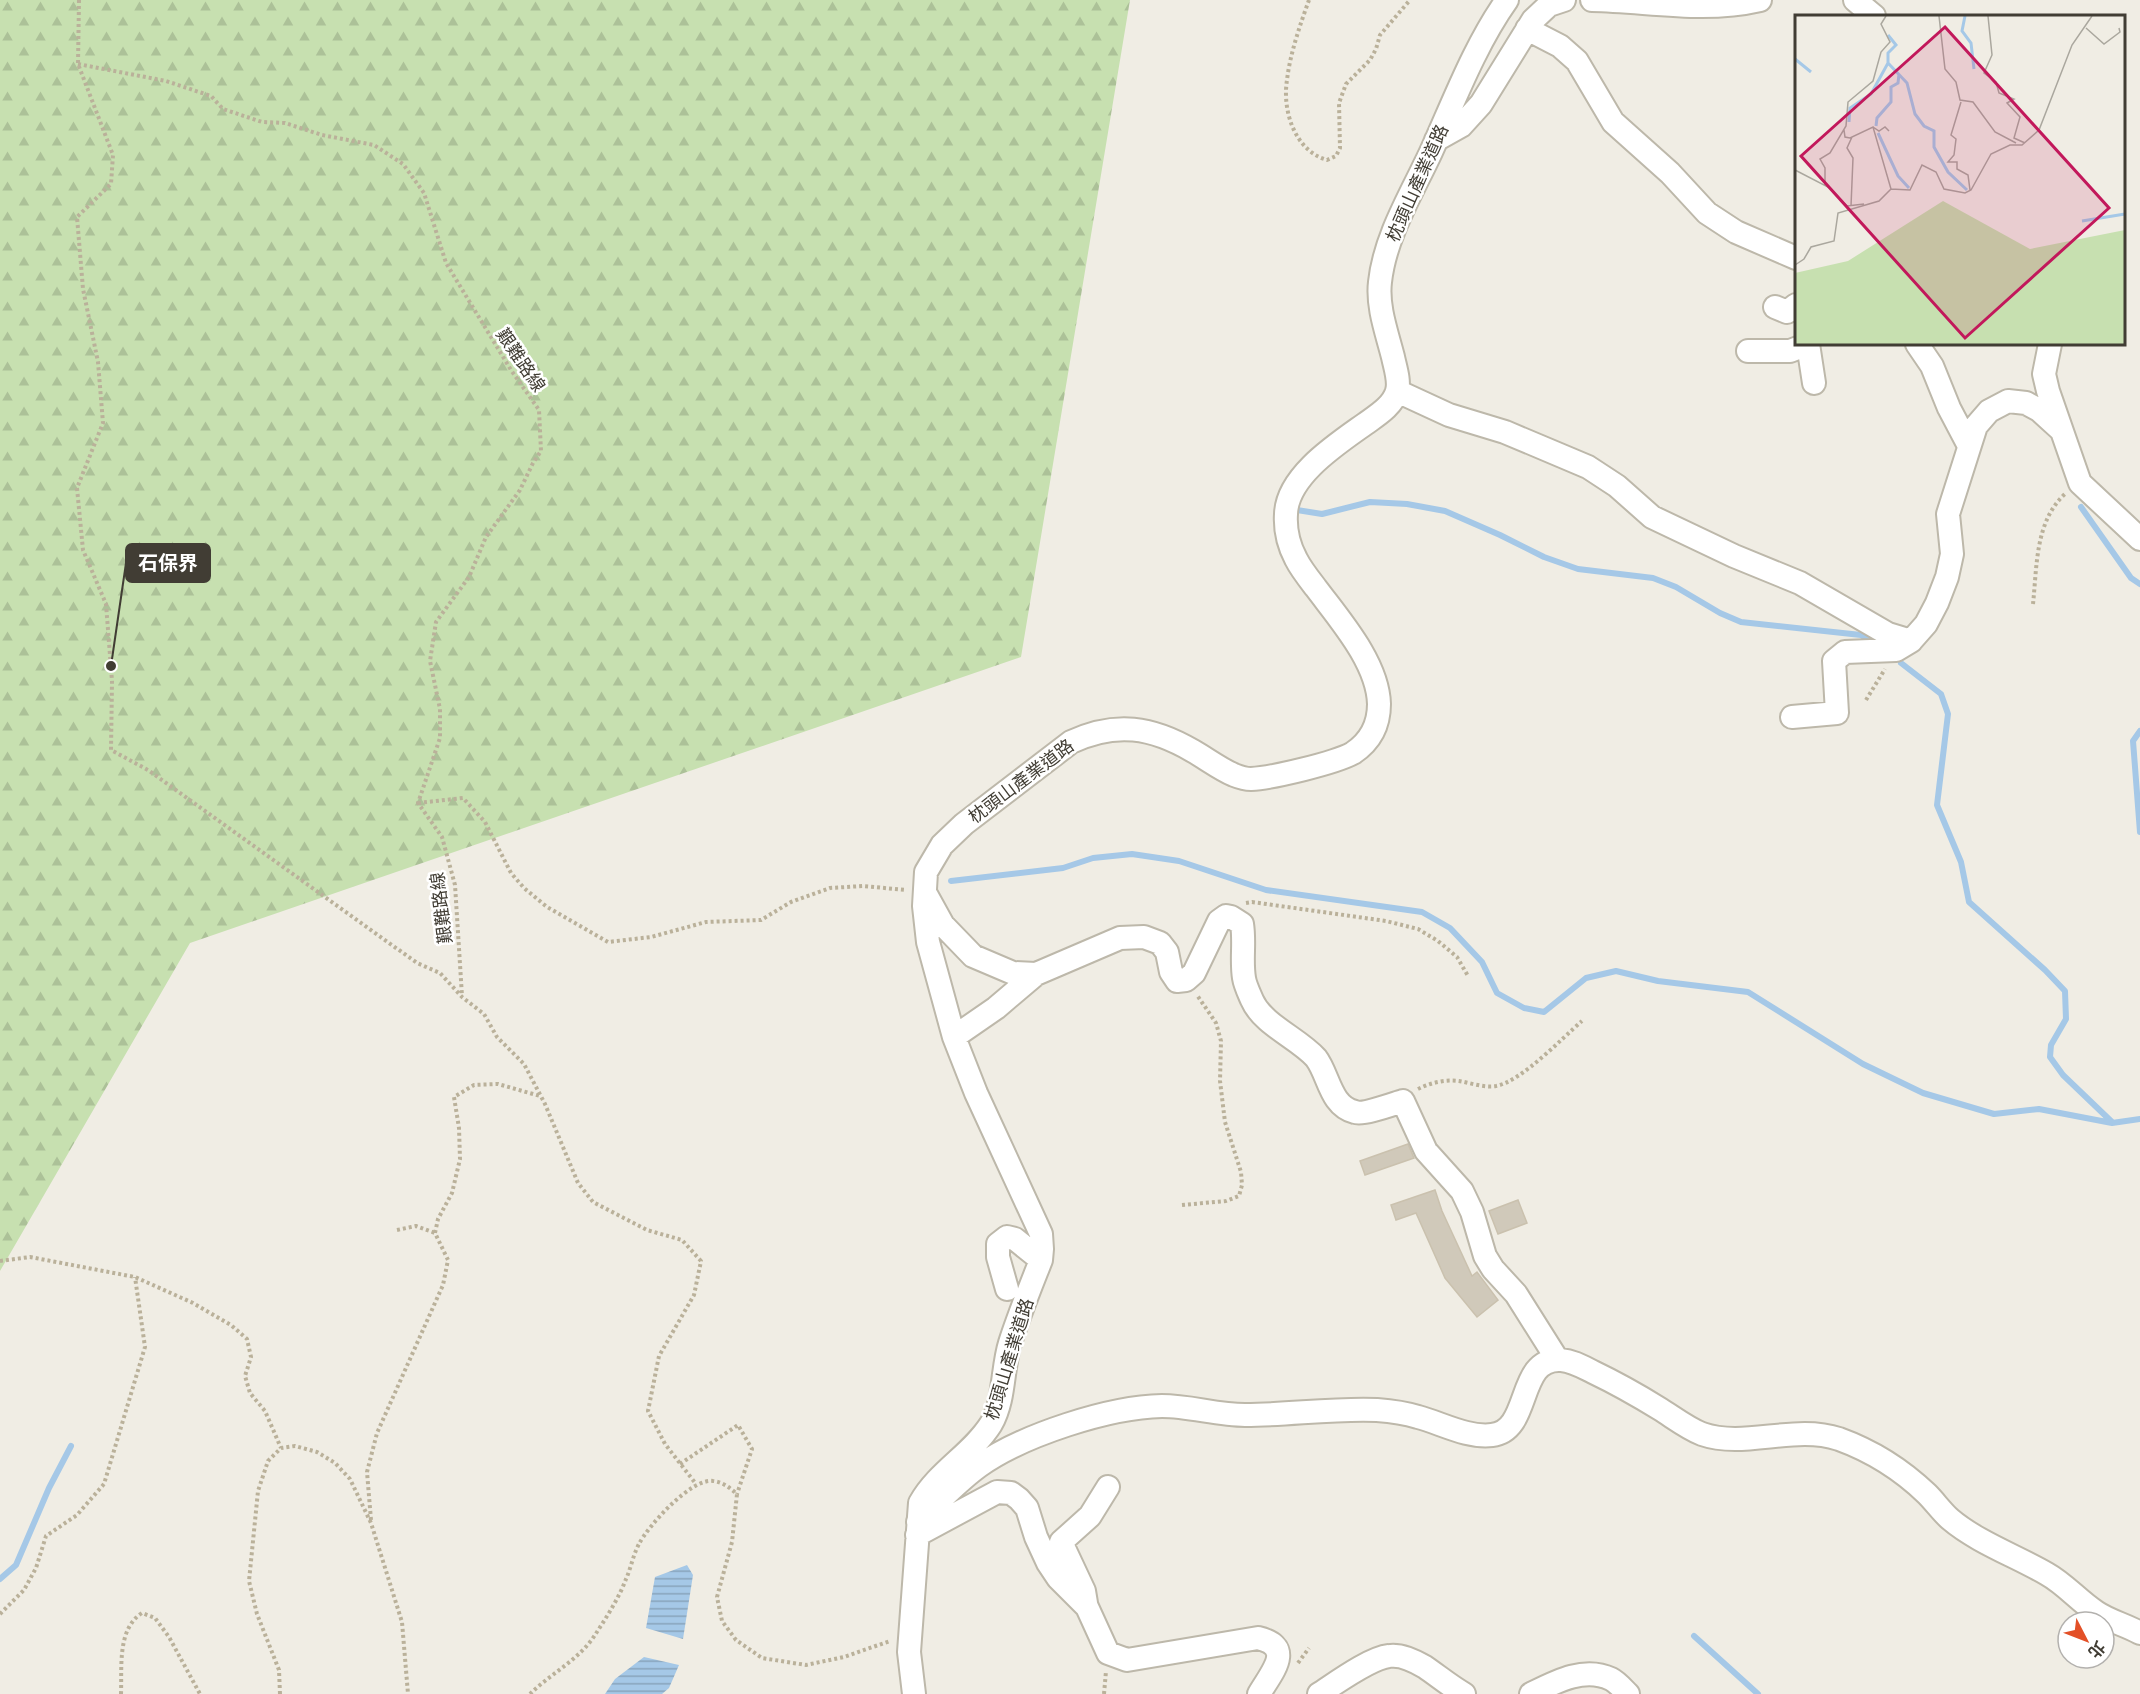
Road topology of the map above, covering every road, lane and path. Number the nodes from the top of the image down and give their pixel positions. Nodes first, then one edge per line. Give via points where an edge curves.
1 (79, 0) edge
2 (1309, 0) edge
3 (1410, 0) edge
4 (1507, 0) edge
5 (1564, 0) edge
6 (1592, 0) edge
7 (1760, 0) edge
8 (1855, 0) edge
9 (1873, 15) edge
10 (1527, 29) junction
11 (78, 64) junction
12 (1436, 140) junction
13 (1795, 257) edge
14 (1805, 345) edge
15 (1808, 345) edge
16 (1918, 345) edge
17 (2050, 345) edge
18 (1748, 351) dead end
19 (1814, 383) dead end
20 (1397, 391) junction
21 (2061, 430) junction
22 (1969, 446) junction
23 (2080, 483) junction
24 (2140, 539) edge
25 (2033, 604) dead end
26 (1903, 646) junction
27 (1866, 700) dead end
28 (1792, 717) dead end
29 (418, 803) junction
30 (925, 892) junction
31 (1231, 917) junction
32 (1036, 974) junction
33 (1468, 976) dead end
34 (1186, 980) junction
35 (462, 997) junction
36 (1582, 1021) dead end
37 (954, 1037) junction
38 (540, 1096) junction
39 (1403, 1101) junction
40 (1182, 1205) dead end
41 (397, 1230) dead end
42 (435, 1233) junction
43 (1041, 1260) junction
44 (0, 1261) edge
45 (135, 1277) junction
46 (1006, 1289) dead end
47 (1557, 1359) junction
48 (281, 1448) junction
49 (680, 1464) junction
50 (696, 1484) junction
51 (1108, 1487) dead end
52 (737, 1494) junction
53 (371, 1524) junction
54 (918, 1529) junction
55 (1087, 1607) junction
56 (0, 1614) edge
57 (2140, 1633) edge
58 (910, 1634) junction
59 (121, 1694) edge
60 (200, 1694) edge
61 (280, 1694) edge
62 (408, 1694) edge
63 (530, 1694) edge
64 (914, 1694) edge
65 (1259, 1694) edge
66 (1318, 1694) edge
67 (1464, 1694) edge
68 (1531, 1694) edge
69 (1628, 1694) edge

1 - 11 path
2 - 3 path via 1286,82 1289,119 1298,138 1317,157 1327,160 1336,156 1340,148 1339,103 1346,84 1370,60 1380,34
4 - 12 street, 枕頭山產業道路 via 1477,52
5 - 10 street via 1549,5
6 - 7 street via 1667,6 1736,6
8 - 9 street
10 - 12 street via 1481,104 1461,126
10 - 13 street via 1560,46 1577,61 1613,122 1670,173 1707,213 1736,232
11 - 29 path, 艱難路線 via 166,81 211,96 223,109 262,122 285,123 374,145 402,164 424,193 446,263 539,410 541,451 520,490 486,537 469,577 436,622 430,661 440,709 440,738
11 - 35 path via 113,155 111,184 77,217 83,289 98,362 104,423 76,488 83,550 106,604 112,681 111,750 148,770 417,963 440,973
12 - 20 street, 枕頭山產業道路 via 1389,243 1380,282 1380,304 1397,373
14 - 18 street via 1790,351
15 - 19 street
16 - 22 street via 1932,366
17 - 21 street via 2044,374
20 - 26 street via 1587,467 1617,486 1652,517 1800,584
20 - 30 street, 枕頭山產業道路 via 1379,414 1329,450 1304,475 1293,488 1285,512 1296,560 1346,627 1374,674 1379,718 1375,731 1364,744 1335,761 1248,779 1233,775 1172,739 1145,731 1117,728 1089,733 1071,742 942,845 926,872
21 - 22 street via 2039,410 2026,403 2008,401 1989,411 1976,426
21 - 23 street
22 - 26 street via 1948,514 1952,554 1947,577 1926,624
23 - 24 street
23 - 25 path via 2052,507 2040,538
26 - 27 path
26 - 28 street via 1845,652 1834,661 1837,713
29 - 30 path via 463,798 485,822 524,888 547,907 608,942 651,937 706,922 760,920 791,902 830,888 863,886
29 - 35 path, 艱難路線 via 442,837 455,885
30 - 32 street via 943,925 973,956 1013,973
30 - 37 street, 枕頭山產業道路 via 928,942
31 - 33 path via 1237,907 1252,902 1386,921 1418,929 1438,941 1457,957
31 - 34 street via 1219,921 1194,973
31 - 39 street via 1242,924 1244,980 1254,1003 1318,1061 1326,1081 1347,1109 1357,1113
32 - 34 street via 1120,938 1144,937 1160,943 1177,981
32 - 37 street
34 - 40 path via 1216,1023 1221,1041 1225,1122 1242,1172 1242,1185 1239,1196 1226,1202
35 - 38 path via 484,1014 498,1037 524,1064
36 - 39 path via 1508,1081 1485,1086 1441,1081 1421,1088
37 - 43 street, 枕頭山產業道路 via 1041,1234
38 - 42 path via 498,1084 474,1085 454,1097 460,1158 452,1193
38 - 49 path via 578,1183 592,1202 647,1230 682,1240 701,1261 694,1295 659,1356 648,1411
39 - 47 street via 1426,1151 1462,1191 1489,1262 1516,1294
41 - 42 path via 416,1226
42 - 53 path via 448,1260 443,1285 377,1433 367,1472
43 - 46 street via 1015,1239 1007,1237 998,1244
43 - 54 street, 枕頭山產業道路 via 1009,1345 998,1408 981,1436 928,1488 920,1503
44 - 45 path via 30,1257
45 - 48 path via 193,1303 247,1339 251,1357 245,1377
45 - 56 path via 145,1347 104,1485 77,1515 46,1536 36,1569 24,1590
47 - 54 street via 1529,1380 1513,1423 1501,1433 1489,1436 1414,1415 1378,1410 1245,1415 1164,1406 1125,1410 1066,1425 980,1465 946,1494
47 - 57 street via 1607,1378 1698,1432 1717,1438 1799,1433 1835,1438 1865,1449 1904,1473 1949,1519 2052,1577 2099,1615
48 - 53 path via 295,1446 335,1463 350,1479
48 - 61 path via 268,1461 258,1491 249,1581 279,1670
49 - 50 path
49 - 52 path via 738,1425 753,1449
50 - 52 path via 711,1480
50 - 63 path via 646,1532 626,1581 594,1636
51 - 55 street via 1090,1516 1061,1542
52 - 58 path via 732,1542 717,1597 722,1621 736,1640 762,1658 806,1665 844,1657
53 - 62 path via 402,1622
54 - 55 street via 997,1492 1011,1494 1027,1508 1036,1537 1058,1578
54 - 58 street, 枕頭山產業道路
55 - 65 street via 1108,1653 1127,1660 1258,1638 1270,1641 1279,1655
58 - 64 street, 枕頭山產業道路
59 - 60 path via 124,1637 132,1619 142,1613 155,1618 169,1637
66 - 67 street via 1377,1659 1391,1655 1424,1666
68 - 69 street via 1560,1680 1600,1675 1613,1679

